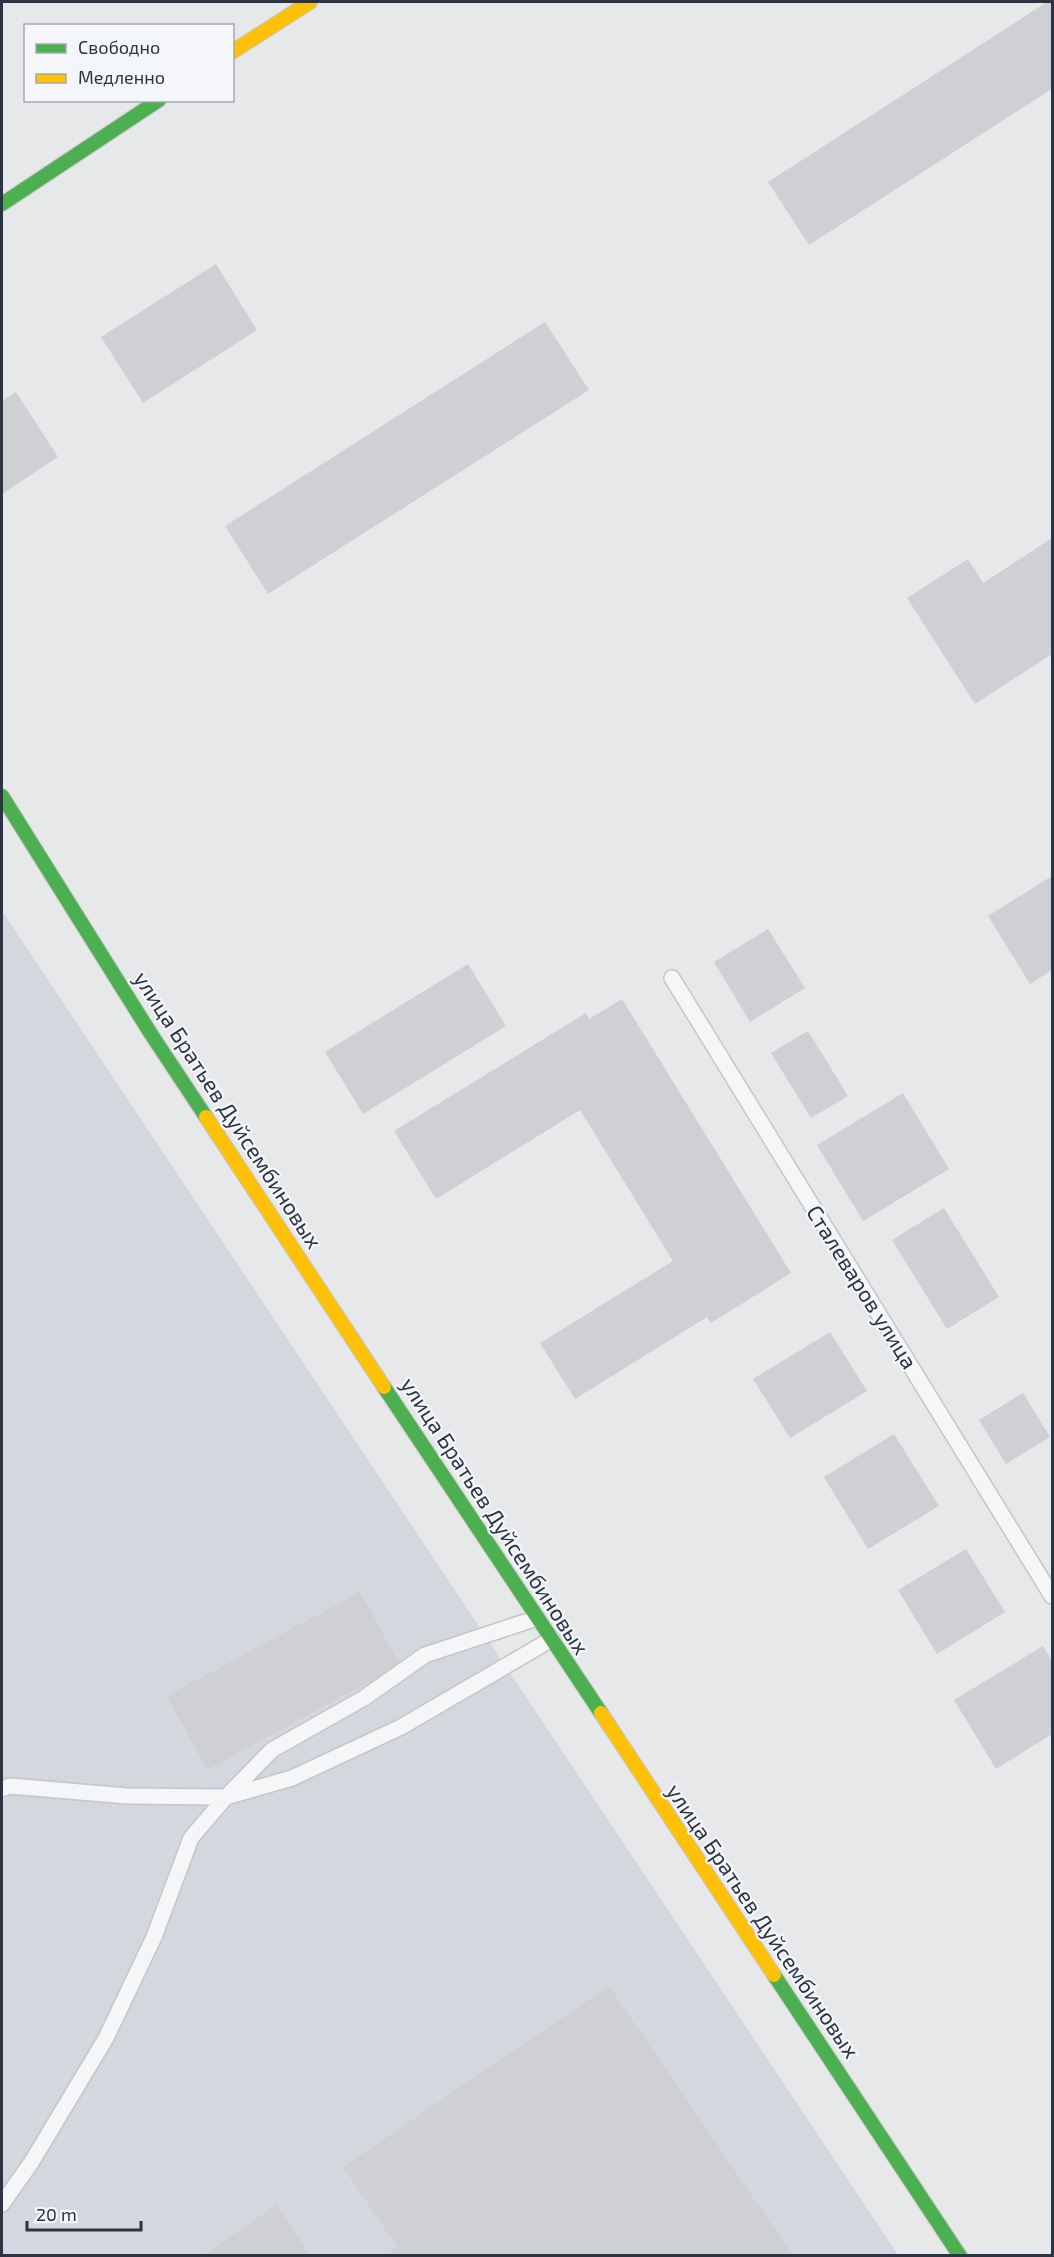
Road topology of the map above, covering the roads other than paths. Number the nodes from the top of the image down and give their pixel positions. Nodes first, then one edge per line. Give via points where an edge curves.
1 (310, 2) edge
2 (234, 51) edge
3 (156, 102) edge
4 (2, 204) edge
5 (2, 796) edge
6 (672, 978) dead end
7 (1053, 1596) edge
8 (537, 1618) junction
9 (552, 1640) junction
10 (2, 1789) edge
11 (226, 1797) junction
12 (2, 2204) edge
13 (960, 2256) edge

1 - 2 street
3 - 4 street
5 - 8 street, улица Братьев Дуйсембиновых via 151,1034
6 - 7 lane, Сталеваров улица
8 - 9 street, улица Братьев Дуйсембиновых
8 - 11 lane via 424,1655 364,1698 272,1749
9 - 11 lane via 401,1727 292,1778
9 - 13 street, улица Братьев Дуйсембиновых
10 - 11 lane via 10,1786 127,1796
11 - 12 lane via 191,1838 154,1937 106,2038

